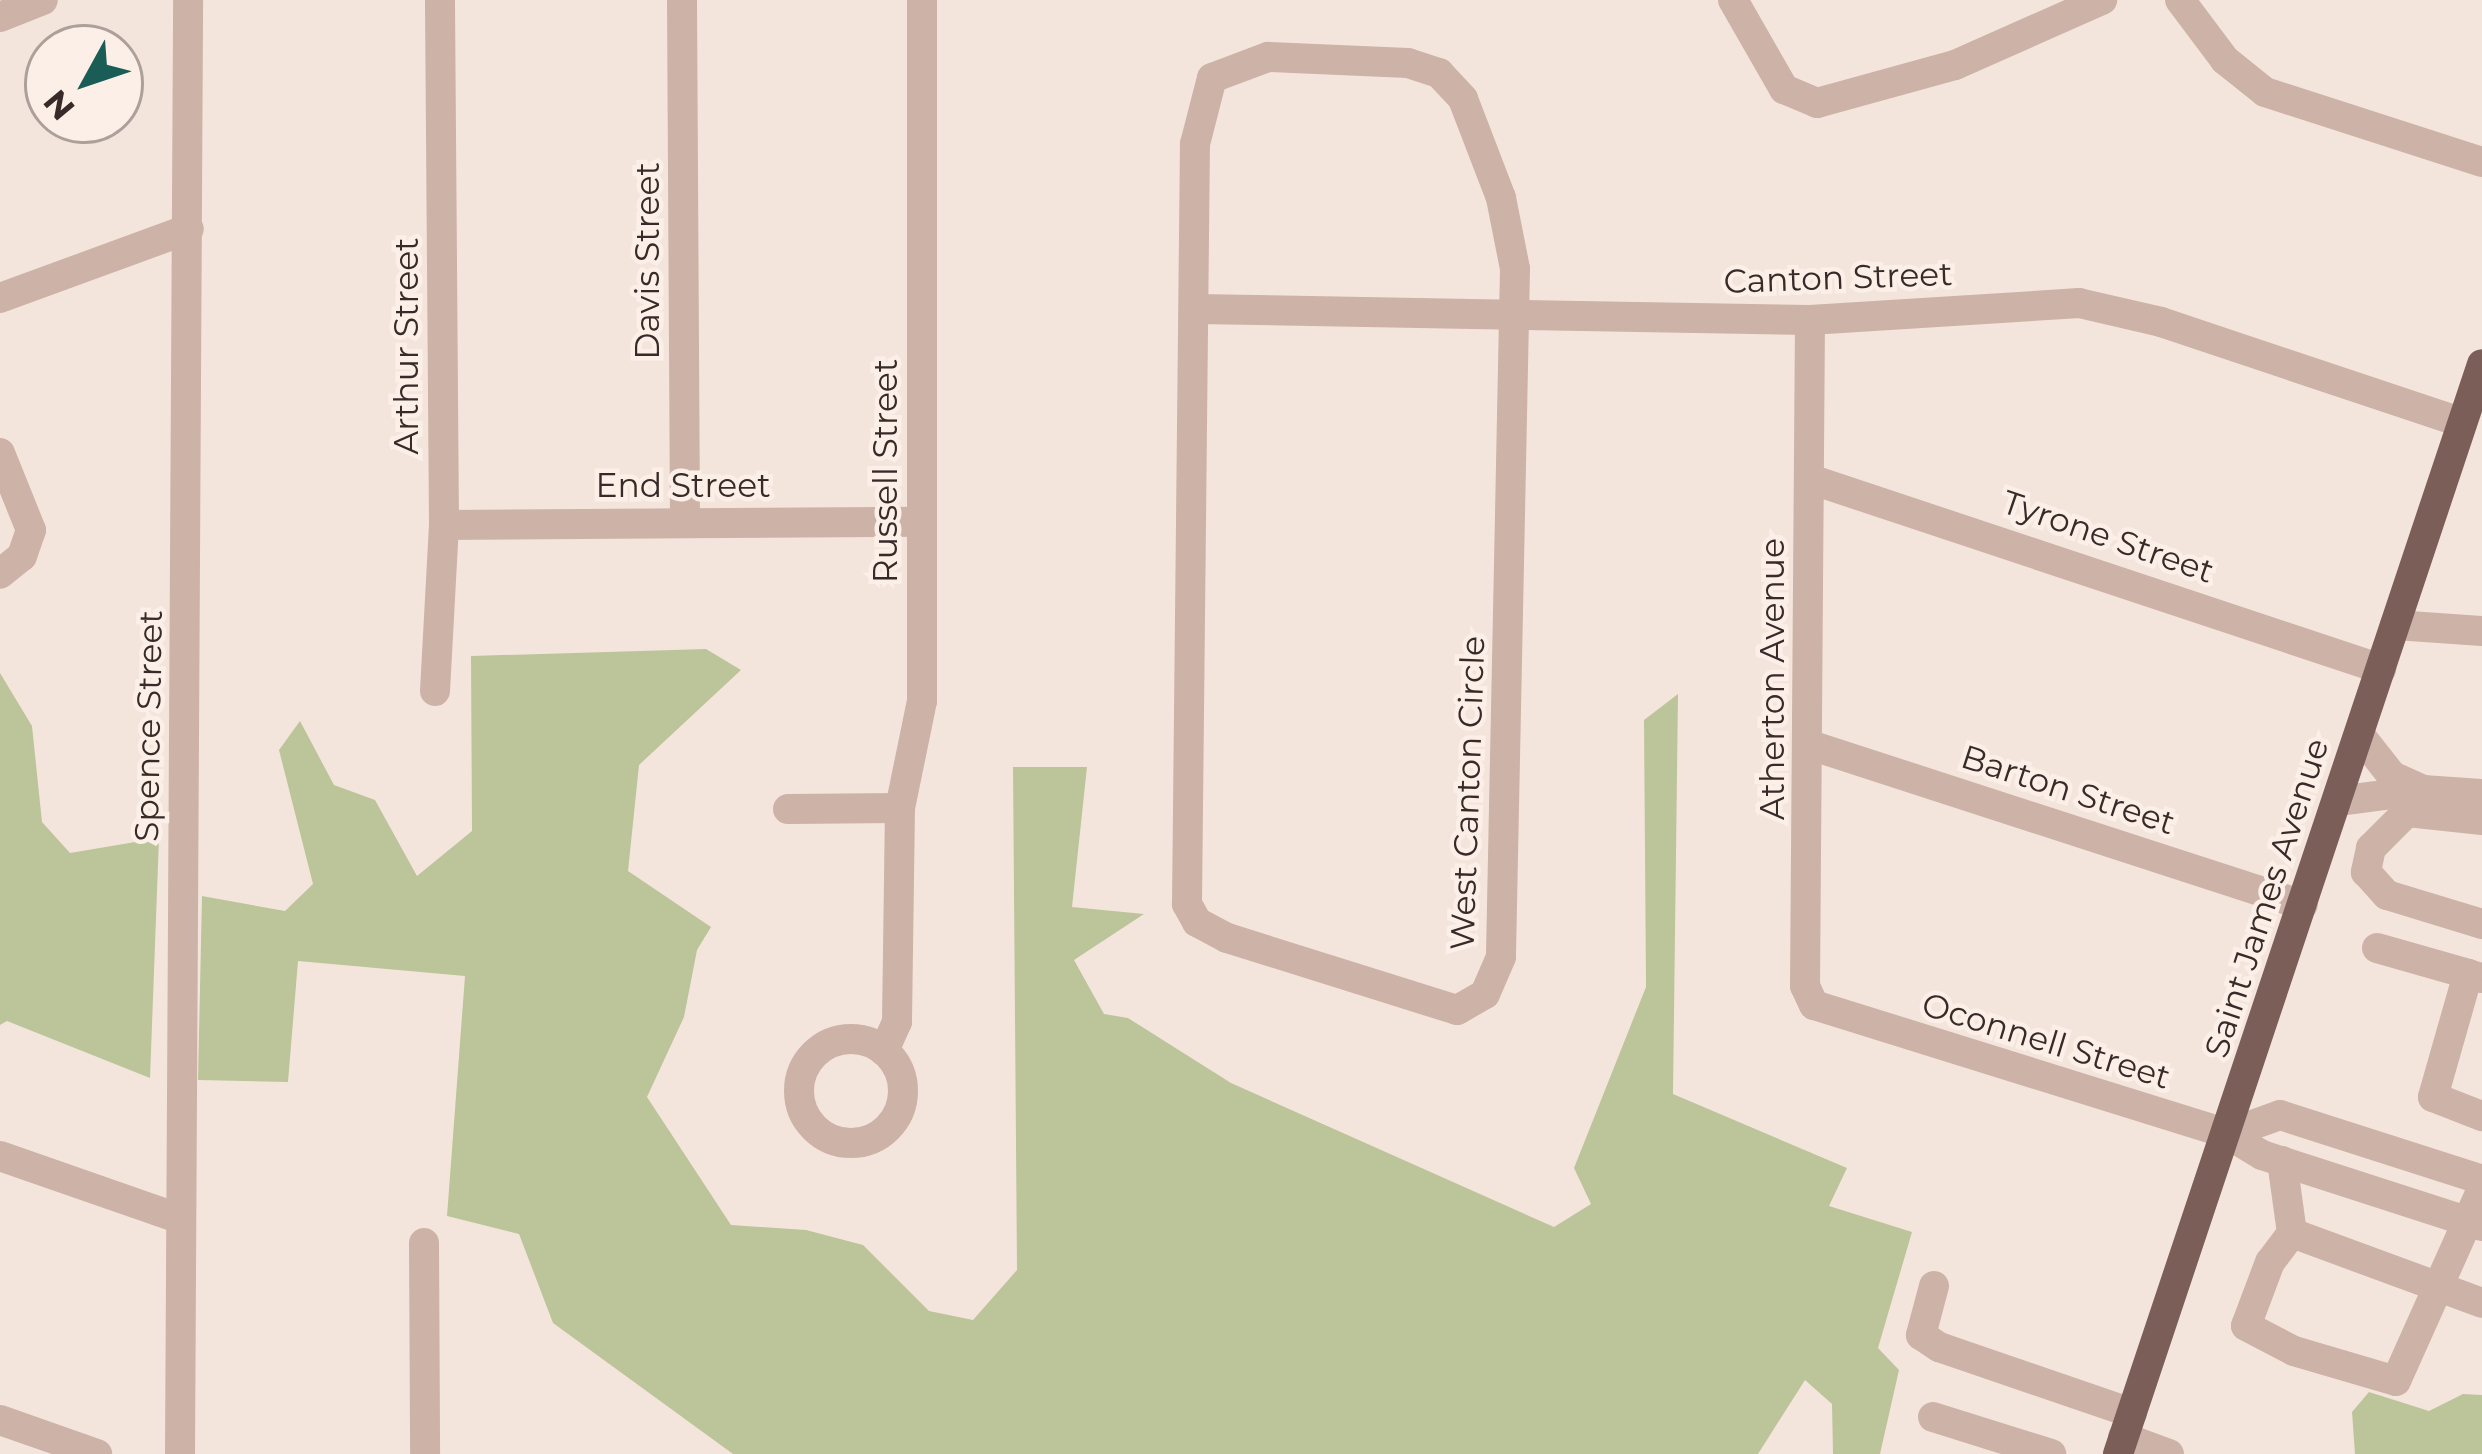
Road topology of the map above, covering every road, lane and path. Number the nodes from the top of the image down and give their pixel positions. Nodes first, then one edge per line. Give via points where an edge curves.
1 (43, 0) edge
2 (188, 0) edge
3 (440, 0) edge
4 (682, 0) edge
5 (922, 0) edge
6 (1733, 0) edge
7 (2102, 0) edge
8 (2180, 0) edge
9 (0, 17) edge
10 (2482, 162) edge
11 (189, 230) junction
12 (0, 298) edge
13 (1197, 309) junction
14 (1514, 314) junction
15 (1810, 320) junction
16 (2482, 364) edge
17 (2462, 423) junction
18 (0, 453) edge
19 (1810, 479) junction
20 (686, 521) junction
21 (922, 522) junction
22 (444, 525) junction
23 (0, 574) edge
24 (2395, 626) junction
25 (2482, 631) edge
26 (2381, 669) junction
27 (435, 691) dead end
28 (2360, 734) junction
29 (1810, 745) junction
30 (2482, 794) edge
31 (2338, 801) junction
32 (2424, 801) junction
33 (900, 808) junction
34 (788, 809) dead end
35 (2482, 820) edge
36 (2482, 833) edge
37 (2303, 905) junction
38 (2482, 924) edge
39 (2377, 948) dead end
40 (2475, 976) edge
41 (1844, 1015) joint
42 (884, 1051) dead end
43 (2482, 1116) edge
44 (2228, 1134) junction
45 (0, 1156) edge
46 (2282, 1161) junction
47 (2326, 1175) junction
48 (2482, 1184) edge
49 (178, 1218) junction
50 (2472, 1223) edge
51 (2291, 1224) junction
52 (424, 1243) dead end
53 (2430, 1285) junction
54 (1934, 1286) dead end
55 (2482, 1304) edge
56 (1934, 1417) dead end
57 (0, 1420) edge
58 (2124, 1435) edge
59 (97, 1454) edge
60 (180, 1454) edge
61 (425, 1454) edge
62 (2050, 1454) edge
63 (2169, 1454) edge

1 - 9 street
2 - 11 street, Spence Street
3 - 22 street, Arthur Street
4 - 20 street, Davis Street
5 - 21 street, Russell Street
6 - 7 street via 1784,89 1802,102 1915,80
8 - 10 street via 2225,60 2265,92
11 - 12 street
11 - 49 street, Spence Street
13 - 14 street, Canton Street
13 - 14 street via 1202,100 1212,78 1268,57 1408,63 1453,84 1501,198 1515,269
13 - 14 street, West Canton Circle via 1187,904 1197,922 1227,938 1457,1010 1485,994 1501,957
14 - 15 street, Canton Street
15 - 17 street, Canton Street via 2079,303 2161,322
15 - 19 street, Atherton Avenue
16 - 17 main road, Saint James Avenue
17 - 24 main road, Saint James Avenue
18 - 23 street via 31,530 22,556
19 - 26 street, Tyrone Street
19 - 29 street, Atherton Avenue
20 - 21 street, End Street
20 - 22 street, End Street
21 - 33 street, Russell Street via 922,701
22 - 27 street, Arthur Street
24 - 25 street
24 - 26 main road, Saint James Avenue
26 - 28 main road, Saint James Avenue
28 - 31 main road, Saint James Avenue
28 - 32 street
29 - 37 street, Barton Street
29 - 41 street, Atherton Avenue via 1805,986 1814,1005
30 - 32 street
31 - 32 street
31 - 37 main road, Saint James Avenue
32 - 35 street
32 - 36 street
32 - 38 street via 2392,820 2371,848 2366,872 2386,895
33 - 34 street
33 - 42 street, Russell Street via 897,1022
37 - 44 main road, Saint James Avenue
39 - 40 street
40 - 43 street via 2433,1097
41 - 44 street, Oconnell Street
44 - 46 street, Oconnell Street
44 - 48 street via 2280,1115
44 - 58 main road, Saint James Avenue
45 - 49 street
46 - 47 street, Oconnell Street
46 - 51 street
47 - 50 street, Oconnell Street
47 - 51 street
48 - 50 street
49 - 60 street, Spence Street
50 - 53 street
51 - 53 street
51 - 53 street via 2246,1326 2294,1351 2396,1382
52 - 61 street
53 - 55 street
54 - 58 street via 1921,1335
56 - 62 street
57 - 59 street
58 - 63 street

